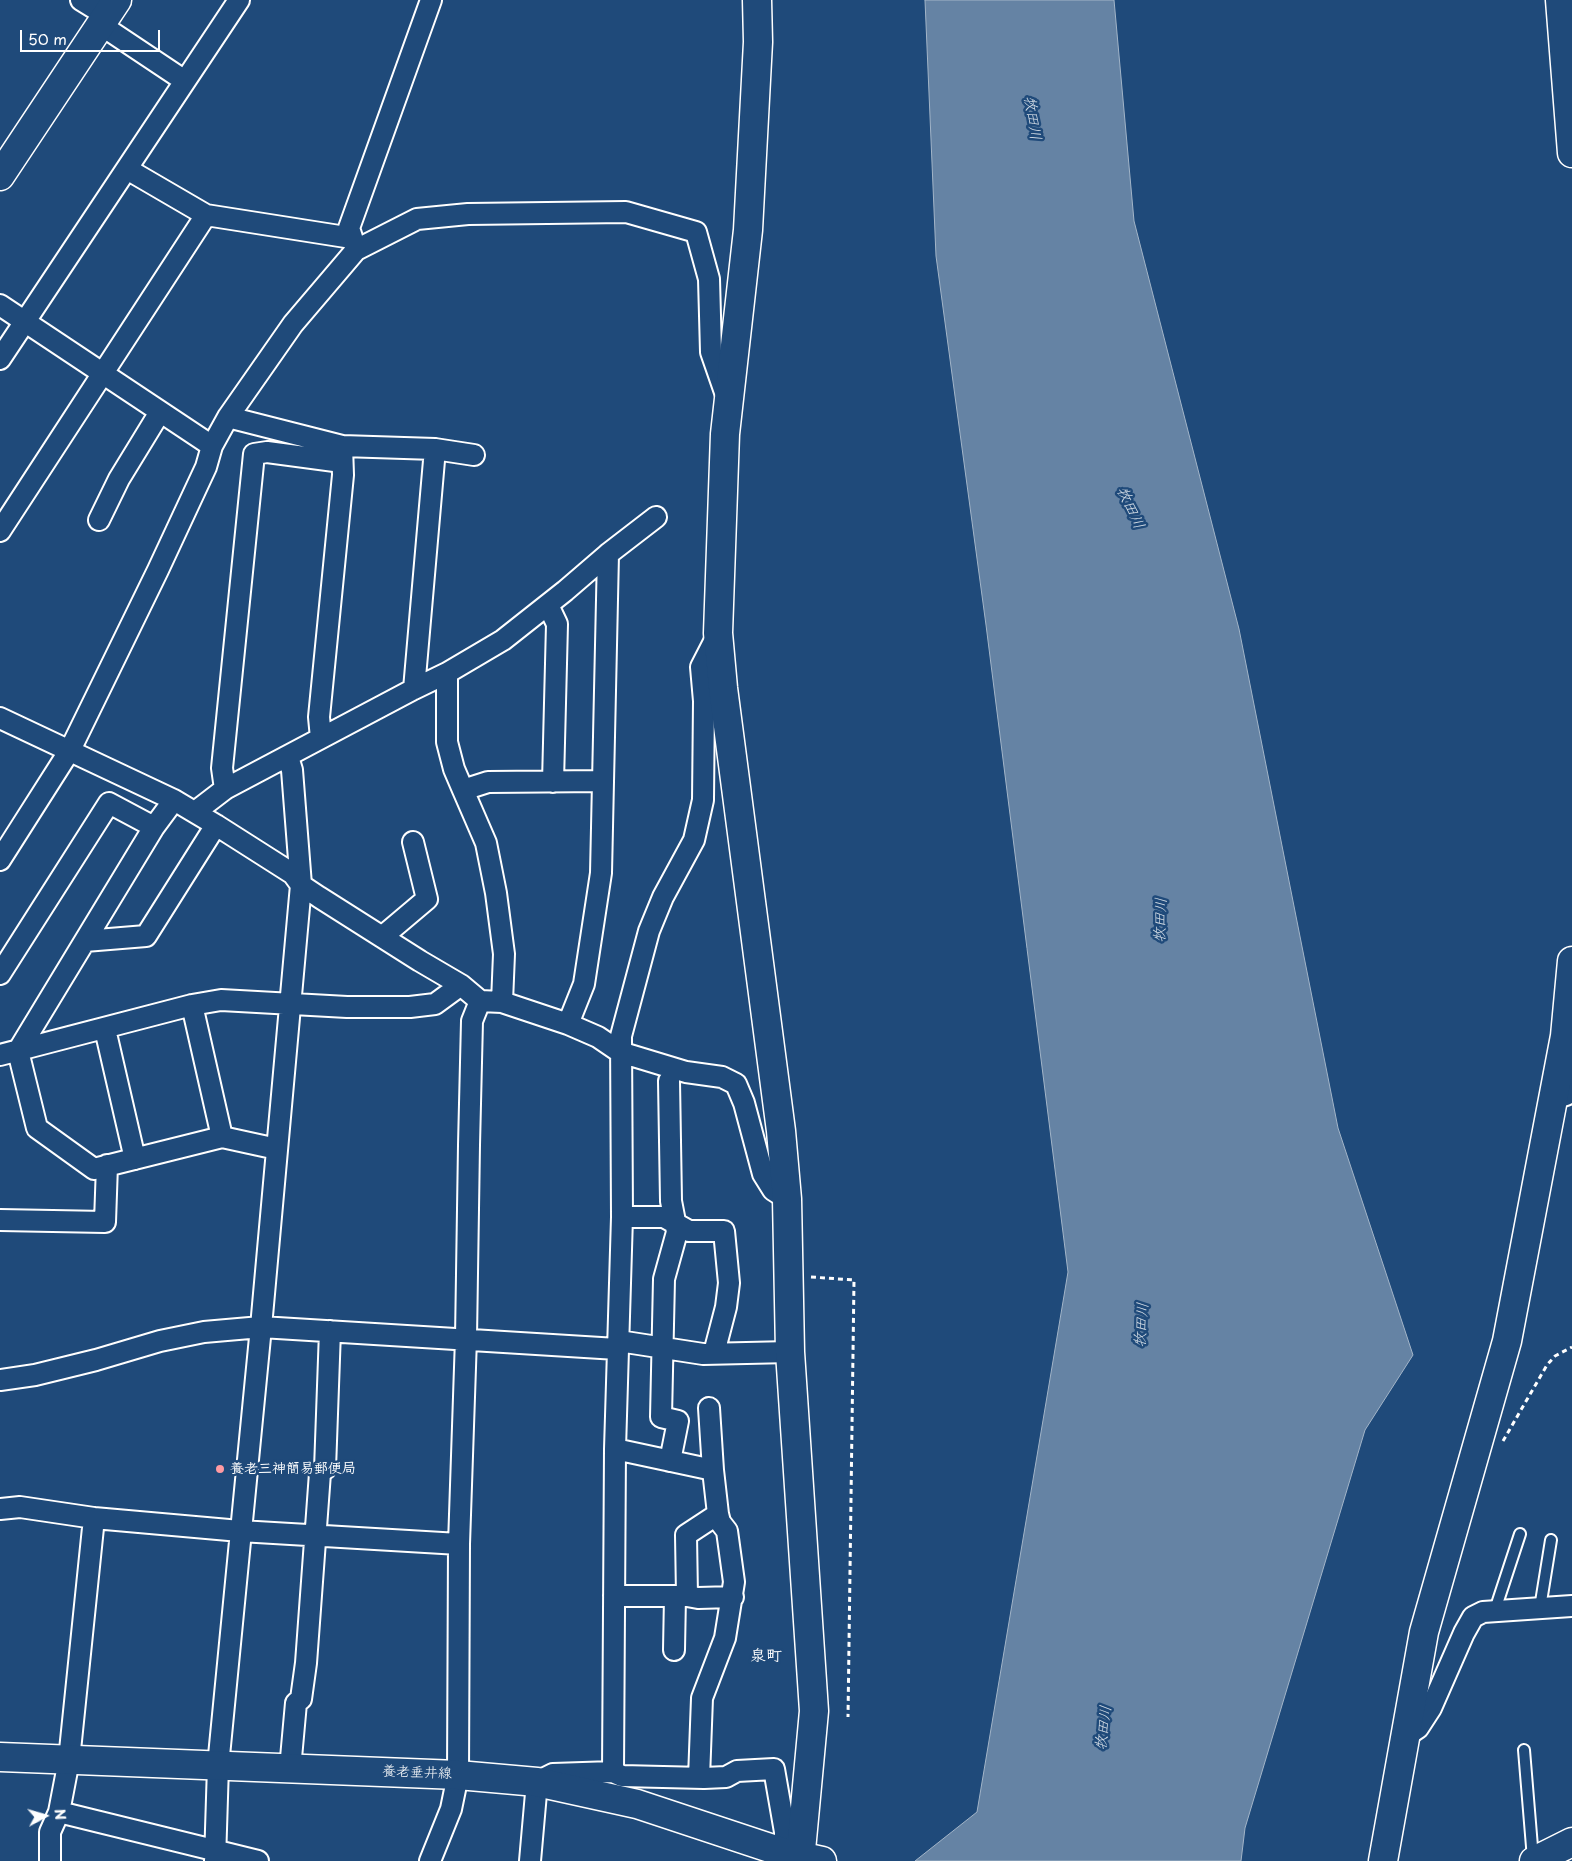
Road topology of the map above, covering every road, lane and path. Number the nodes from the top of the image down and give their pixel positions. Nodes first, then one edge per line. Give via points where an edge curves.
1 (81, 0) edge
2 (239, 0) edge
3 (431, 0) edge
4 (757, 0) edge
5 (1560, 0) edge
6 (108, 14) edge
7 (185, 81) junction
8 (1572, 153) edge
9 (127, 169) junction
10 (0, 176) edge
11 (206, 215) junction
12 (354, 244) junction
13 (0, 305) edge
14 (25, 322) junction
15 (0, 359) edge
16 (103, 374) junction
17 (729, 404) junction
18 (160, 412) junction
19 (228, 417) junction
20 (212, 446) junction
21 (435, 449) junction
22 (342, 454) junction
23 (474, 455) dead end
24 (656, 517) dead end
25 (99, 520) dead end
26 (0, 530) edge
27 (608, 554) junction
28 (548, 605) junction
29 (718, 633) junction
30 (447, 673) junction
31 (414, 689) junction
32 (0, 718) edge
33 (321, 738) junction
34 (70, 750) junction
35 (288, 757) junction
36 (603, 781) junction
37 (552, 782) junction
38 (225, 789) junction
39 (464, 790) junction
40 (174, 800) junction
41 (195, 812) junction
42 (216, 825) junction
43 (154, 827) junction
44 (413, 842) dead end
45 (0, 860) edge
46 (301, 885) junction
47 (382, 937) junction
48 (85, 941) junction
49 (1572, 961) edge
50 (0, 974) edge
51 (460, 985) junction
52 (480, 1001) junction
53 (502, 1002) junction
54 (290, 1004) junction
55 (192, 1005) junction
56 (568, 1024) junction
57 (106, 1029) junction
58 (620, 1052) junction
59 (9, 1053) edge
60 (1572, 1080) edge
61 (669, 1081) dead end
62 (1553, 1099) junction
63 (222, 1138) junction
64 (277, 1149) junction
65 (135, 1159) junction
66 (107, 1165) junction
67 (787, 1199) junction
68 (622, 1216) junction
69 (0, 1220) edge
70 (675, 1222) junction
71 (788, 1272) junction
72 (261, 1327) junction
73 (330, 1331) junction
74 (466, 1338) junction
75 (618, 1345) junction
76 (661, 1347) junction
77 (1572, 1347) edge
78 (790, 1352) junction
79 (714, 1353) junction
80 (0, 1380) edge
81 (709, 1408) dead end
82 (615, 1449) junction
83 (1499, 1449) dead end
84 (670, 1461) junction
85 (713, 1470) junction
86 (0, 1508) edge
87 (718, 1514) junction
88 (94, 1518) junction
89 (240, 1531) junction
90 (1520, 1534) dead end
91 (316, 1536) junction
92 (1551, 1540) dead end
93 (459, 1544) junction
94 (614, 1596) junction
95 (681, 1596) junction
96 (733, 1597) junction
97 (1572, 1606) edge
98 (1540, 1608) junction
99 (1496, 1611) junction
100 (674, 1650) dead end
101 (848, 1716) dead end
102 (1406, 1736) junction
103 (1524, 1750) dead end
104 (0, 1756) edge
105 (69, 1760) junction
106 (218, 1766) junction
107 (290, 1769) junction
108 (613, 1772) junction
109 (458, 1775) junction
110 (698, 1778) junction
111 (537, 1782) junction
112 (59, 1812) junction
113 (1572, 1842) edge
114 (215, 1855) edge
115 (798, 1859) edge
116 (50, 1861) edge
117 (258, 1861) edge
118 (430, 1861) edge
119 (530, 1861) edge
120 (1383, 1861) edge
121 (1534, 1861) edge

1 - 6 street
2 - 7 street
3 - 12 street via 349,228
4 - 17 street via 758,42 748,230
5 - 8 street
6 - 7 street
6 - 10 street
7 - 9 street
9 - 11 street
9 - 14 street
11 - 12 street
11 - 16 street
12 - 17 street via 417,219 468,214 626,212 696,232 709,279 711,352
12 - 19 street
13 - 14 street
14 - 15 street
14 - 16 street
16 - 18 street
16 - 26 street
17 - 29 street via 725,434
18 - 20 street
18 - 25 street via 119,479
19 - 20 street
19 - 22 street
20 - 34 street via 206,467
21 - 22 street
21 - 23 street
21 - 31 street
22 - 33 street via 343,475 319,717
22 - 38 street via 254,454 222,768
24 - 27 street
27 - 28 street
27 - 36 street
28 - 30 street via 503,640
28 - 37 street via 557,624
29 - 58 street via 701,667 704,701 702,800 694,840 649,931 621,1036
29 - 67 street
30 - 31 street
30 - 39 street via 448,742 454,769
31 - 33 street
32 - 34 street
33 - 35 street
34 - 40 street
34 - 45 street
35 - 38 street
35 - 46 street via 292,770
36 - 37 street
36 - 56 street via 601,873 584,984
37 - 39 street via 488,782
38 - 41 street
39 - 53 street via 486,843 496,893 504,954
40 - 41 street
40 - 43 street
41 - 42 street
42 - 46 street via 293,874
42 - 48 street via 146,936
43 - 48 street
43 - 50 street via 109,803
44 - 47 street via 427,899
46 - 47 street
46 - 54 street
47 - 51 street
48 - 59 street
49 - 62 street via 1565,1036
51 - 52 street
51 - 54 street via 435,1004 410,1007
52 - 53 street
52 - 74 street via 472,1021
53 - 56 street
54 - 55 street via 222,1000
54 - 64 street
55 - 57 street
55 - 63 street
56 - 58 street via 598,1037
57 - 59 street
57 - 65 street
58 - 67 street via 686,1072 722,1077 736,1084 764,1174 773,1190
58 - 68 street
59 - 66 street via 38,1128 94,1169
60 - 62 street via 1566,1095
61 - 70 street via 671,1201
62 - 102 street via 1507,1341 1424,1632
63 - 64 street
63 - 65 street
64 - 72 street
65 - 66 street
66 - 69 street via 105,1222
67 - 71 street
68 - 70 street via 664,1216
68 - 75 street
70 - 76 street via 677,1232 664,1280
70 - 79 street via 688,1231 724,1231 729,1283
71 - 78 street
71 - 101 path via 854,1280
72 - 73 street
72 - 80 street via 204,1332 35,1375
72 - 89 street
73 - 74 street
73 - 91 street via 328,1440 326,1469 320,1473
74 - 75 street
74 - 93 street
75 - 76 street
75 - 82 street
76 - 79 street
76 - 84 street via 661,1417 678,1421
77 - 83 path via 1555,1356 1547,1365
78 - 79 street
78 - 115 street via 814,1711
81 - 85 street
82 - 84 street
82 - 94 street
84 - 85 street
85 - 87 street
86 - 88 street
87 - 95 street via 686,1535
87 - 96 street via 727,1531
88 - 89 street
88 - 105 street
89 - 91 street
89 - 106 street
90 - 99 lane
91 - 93 street
91 - 107 street via 302,1699 296,1703
92 - 98 lane
93 - 109 street
94 - 95 street
94 - 108 street
95 - 96 street
95 - 100 street
96 - 110 street via 723,1645 702,1698
97 - 98 street
98 - 99 street
99 - 102 street via 1473,1617 1431,1708 1418,1728
102 - 120 street
103 - 121 lane
104 - 105 street, 養老垂井線
105 - 106 street, 養老垂井線
105 - 112 street
106 - 107 street, 養老垂井線
106 - 114 street
107 - 109 street, 養老垂井線
108 - 110 street via 622,1776
108 - 111 street via 552,1774
109 - 111 street, 養老垂井線
109 - 118 street via 451,1809
110 - 115 street via 726,1778 737,1771 774,1769 785,1832
111 - 115 street, 養老垂井線 via 637,1804
111 - 119 street
112 - 114 street
112 - 116 street via 50,1832
113 - 121 street
114 - 117 street

